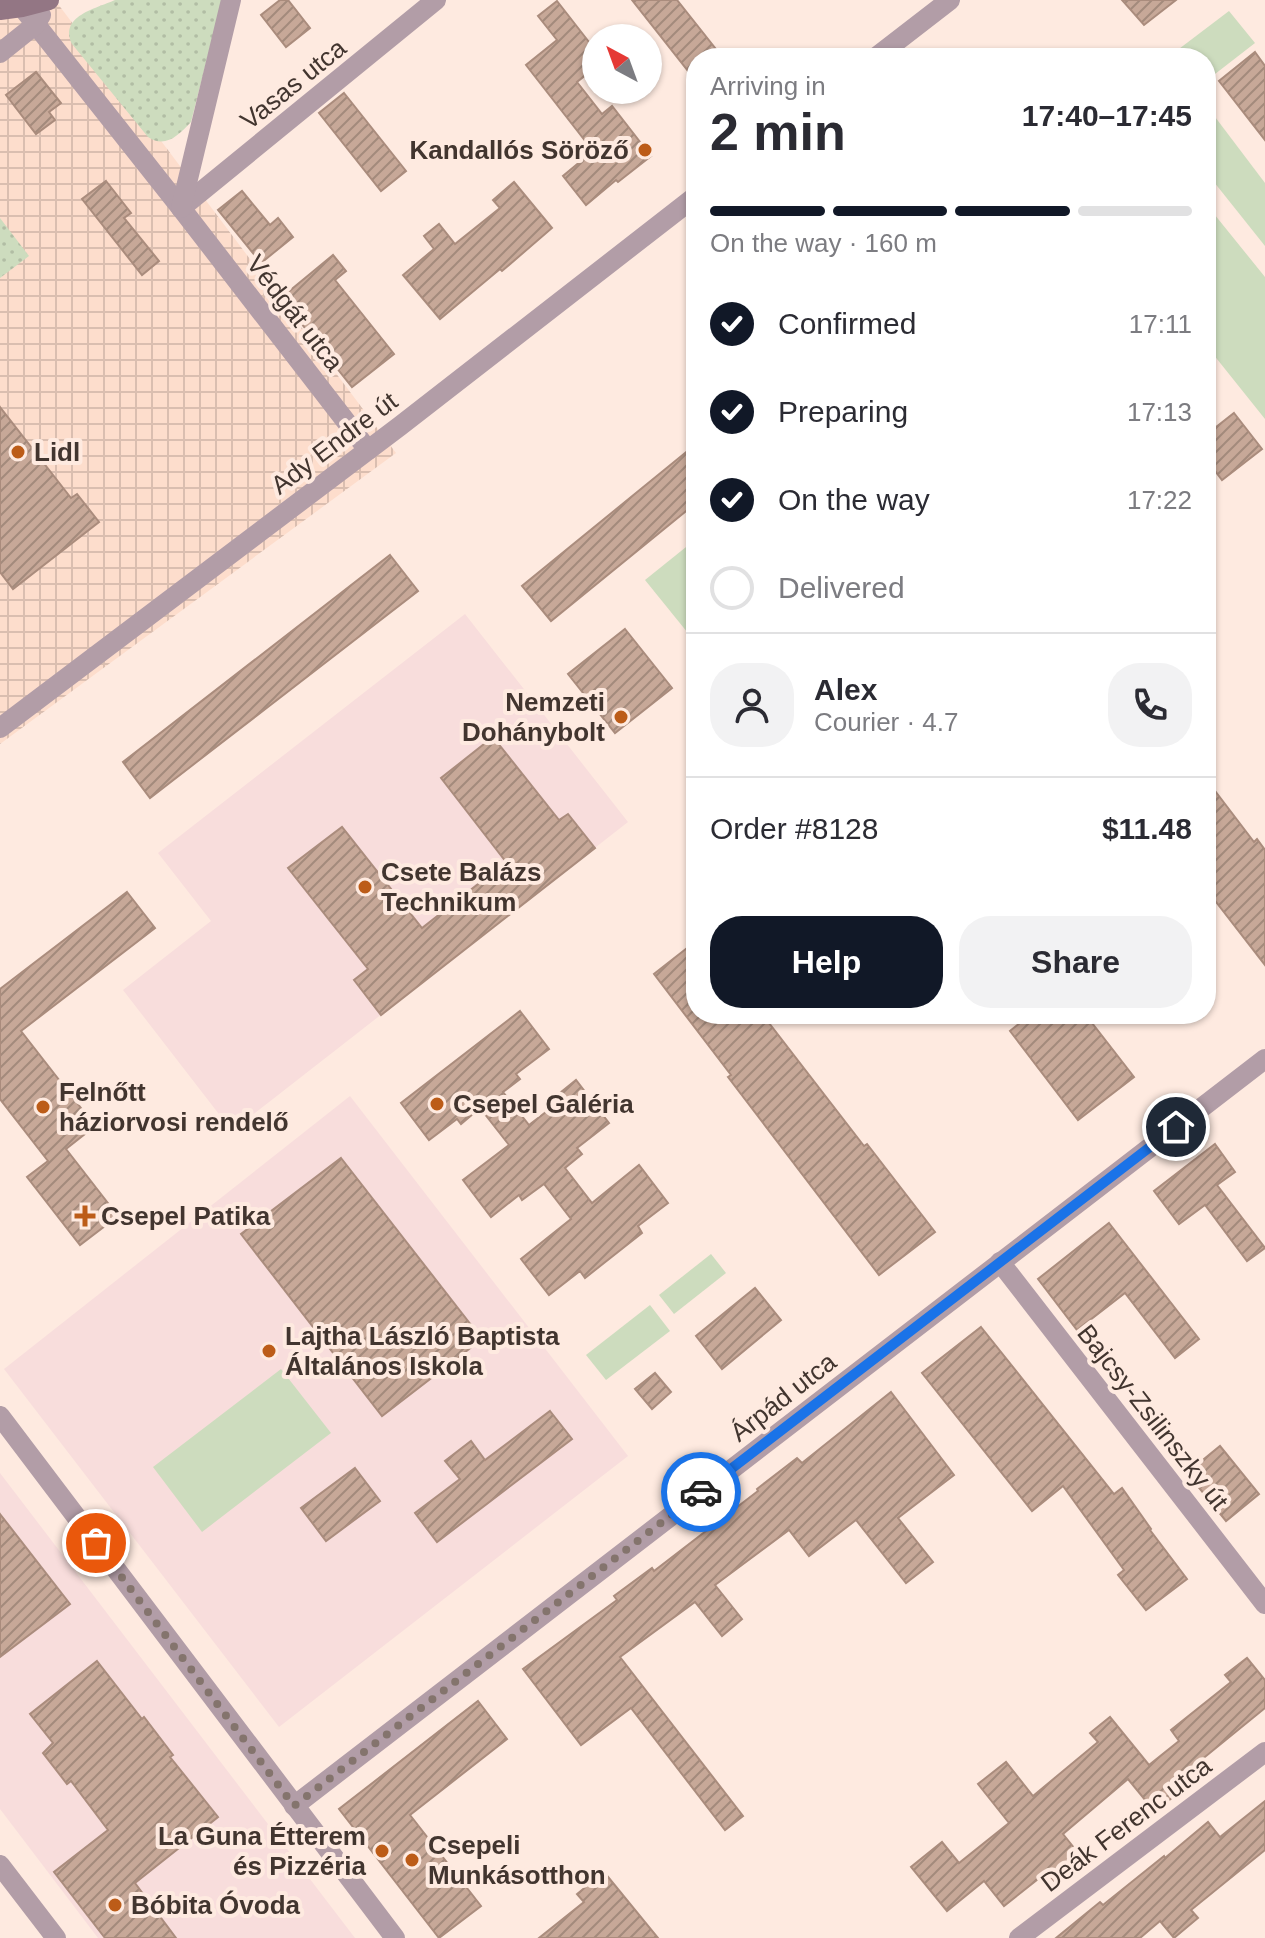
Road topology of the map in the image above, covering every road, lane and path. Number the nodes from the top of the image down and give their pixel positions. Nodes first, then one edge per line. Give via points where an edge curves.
1 (50, 0) edge
2 (231, 0) edge
3 (436, 0) edge
4 (950, 0) edge
5 (22, 7) junction
6 (0, 10) edge
7 (35, 25) junction
8 (888, 48) edge
9 (0, 53) edge
10 (686, 204) edge
11 (181, 208) junction
12 (368, 450) junction
13 (0, 728) edge
14 (1265, 1059) edge
15 (1000, 1262) junction
16 (0, 1416) edge
17 (1265, 1604) edge
18 (1265, 1752) edge
19 (294, 1806) junction
20 (0, 1865) edge
21 (56, 1938) edge
22 (395, 1938) edge
23 (1019, 1938) edge

1 - 5 main road
1 - 7 street
2 - 11 street
3 - 11 street, Vasas utca
4 - 8 street
5 - 6 main road
5 - 7 street, Védgát utca
7 - 9 street
7 - 11 street, Védgát utca
10 - 12 street, Ady Endre út
11 - 12 street, Védgát utca
12 - 13 street, Ady Endre út
14 - 15 street, Árpád utca
15 - 17 street, Bajcsy-Zsilinszky út
15 - 19 street, Árpád utca
16 - 19 street
18 - 23 street, Deák Ferenc utca
19 - 22 street
20 - 21 street

